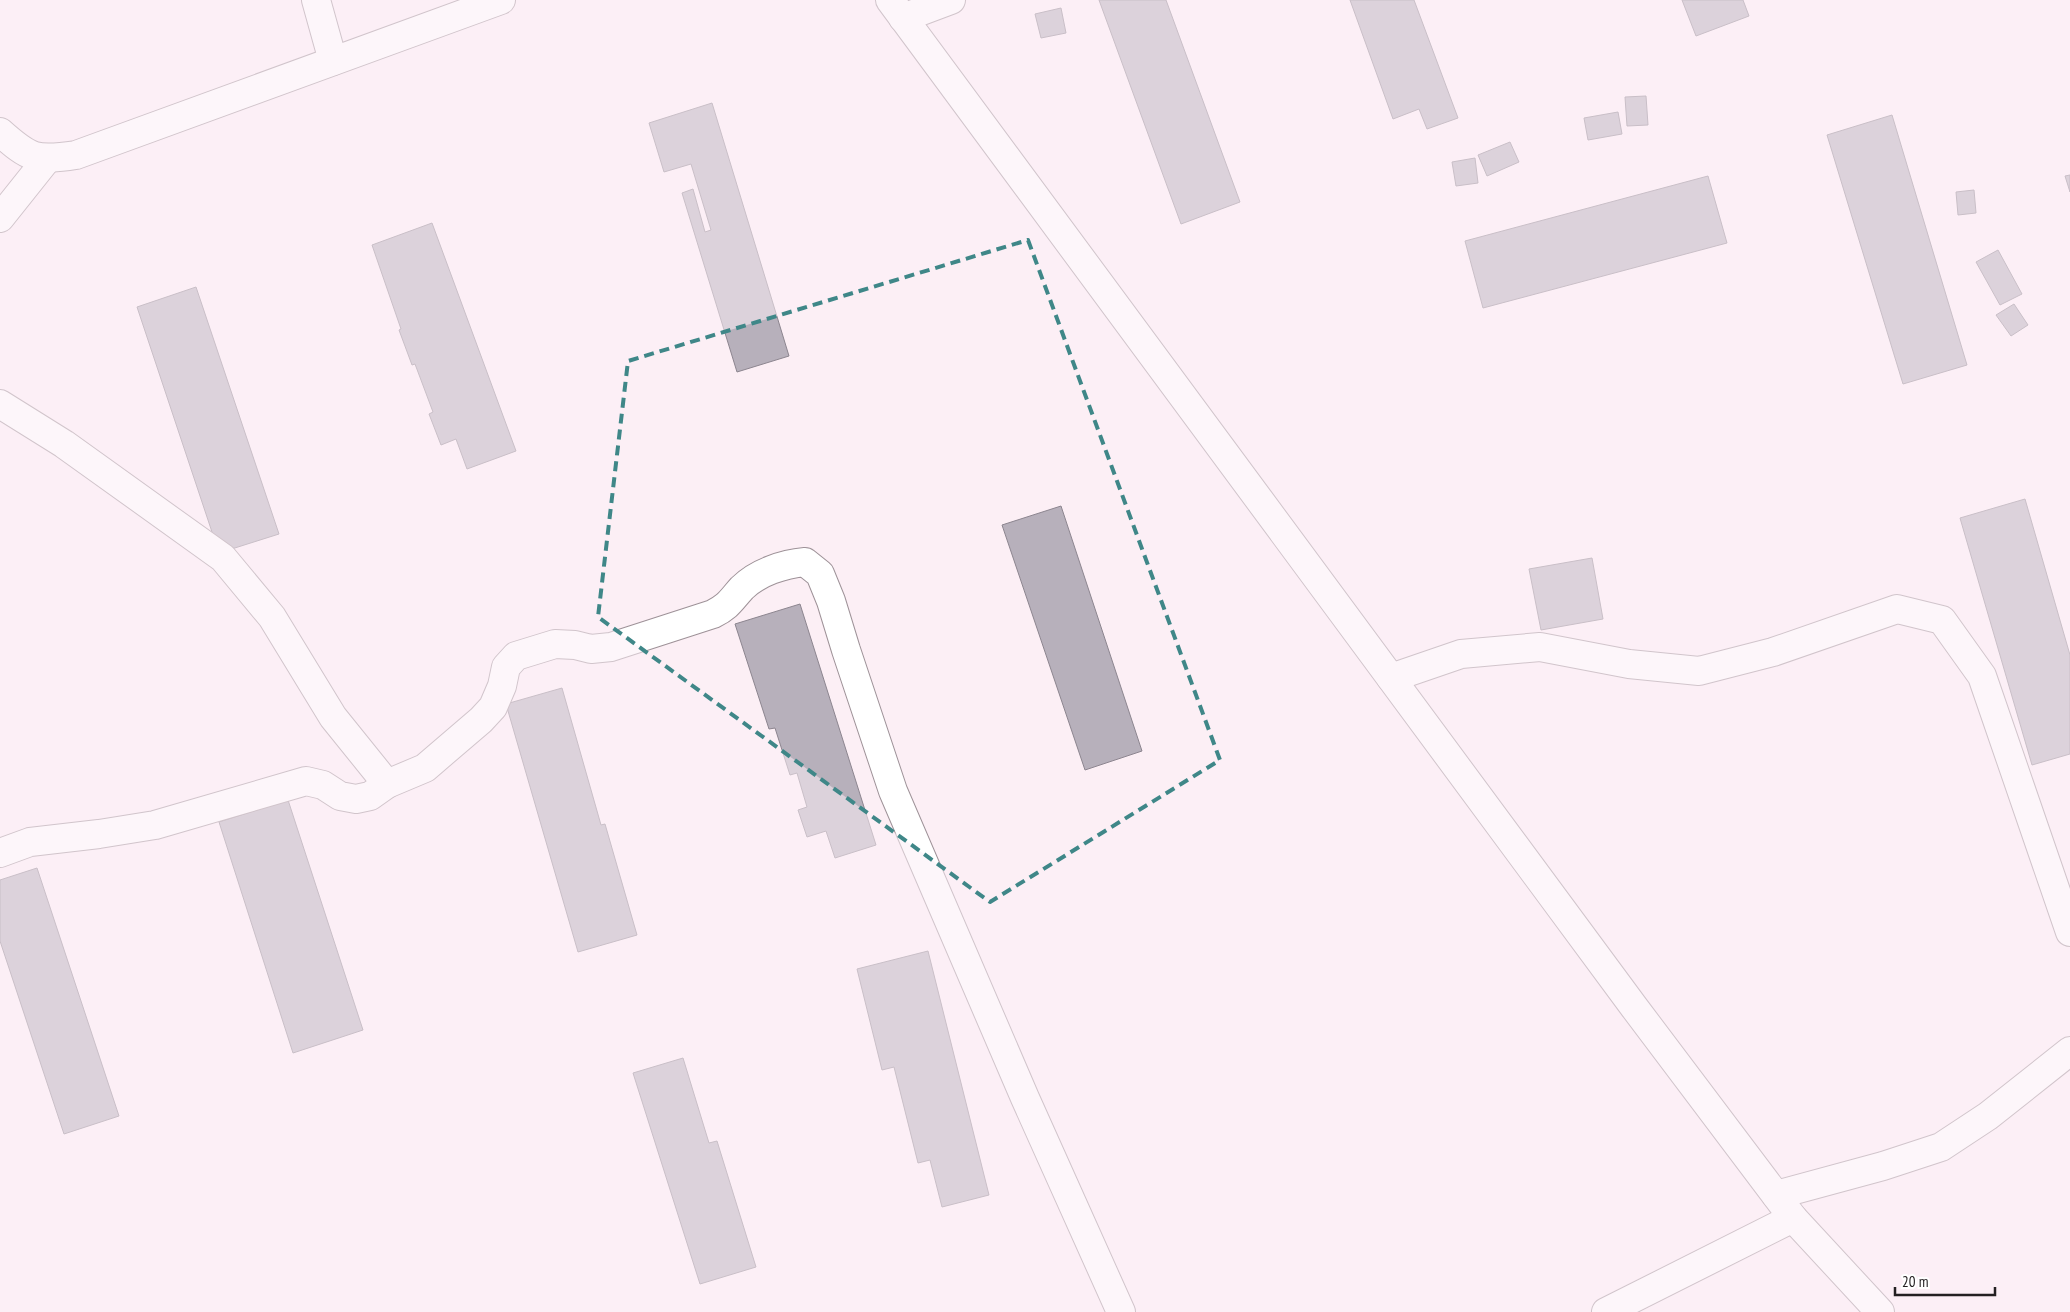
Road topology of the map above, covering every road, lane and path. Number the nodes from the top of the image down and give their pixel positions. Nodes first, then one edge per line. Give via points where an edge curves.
1 (316, 0) edge
2 (501, 0) edge
3 (951, 0) edge
4 (896, 9) edge
5 (333, 61) junction
6 (0, 132) edge
7 (47, 159) junction
8 (0, 218) edge
9 (0, 404) edge
10 (1391, 678) junction
11 (387, 784) junction
12 (0, 853) edge
13 (2070, 932) edge
14 (2070, 1051) edge
15 (1776, 1195) junction
16 (1793, 1218) junction
17 (1121, 1312) edge
18 (1606, 1312) edge
19 (1880, 1312) edge

1 - 5 street
2 - 5 street
3 - 4 street
4 - 10 street
5 - 7 street via 76,156
6 - 7 street via 22,151
7 - 8 street
9 - 11 street via 64,444 223,558 272,617 333,716
10 - 13 street via 1461,654 1540,647 1629,664 1700,671 1773,652 1897,609 1942,620 1982,676
10 - 15 street
11 - 12 street via 370,796 356,799 340,796 322,785 306,781 155,825 30,842
11 - 17 street via 425,768 494,708 506,667 516,656 555,644 591,649 611,647 714,614 727,607 755,578 790,563 805,562 820,574 893,791
14 - 15 street via 1988,1116 1941,1147
15 - 16 street
16 - 18 street
16 - 19 street

